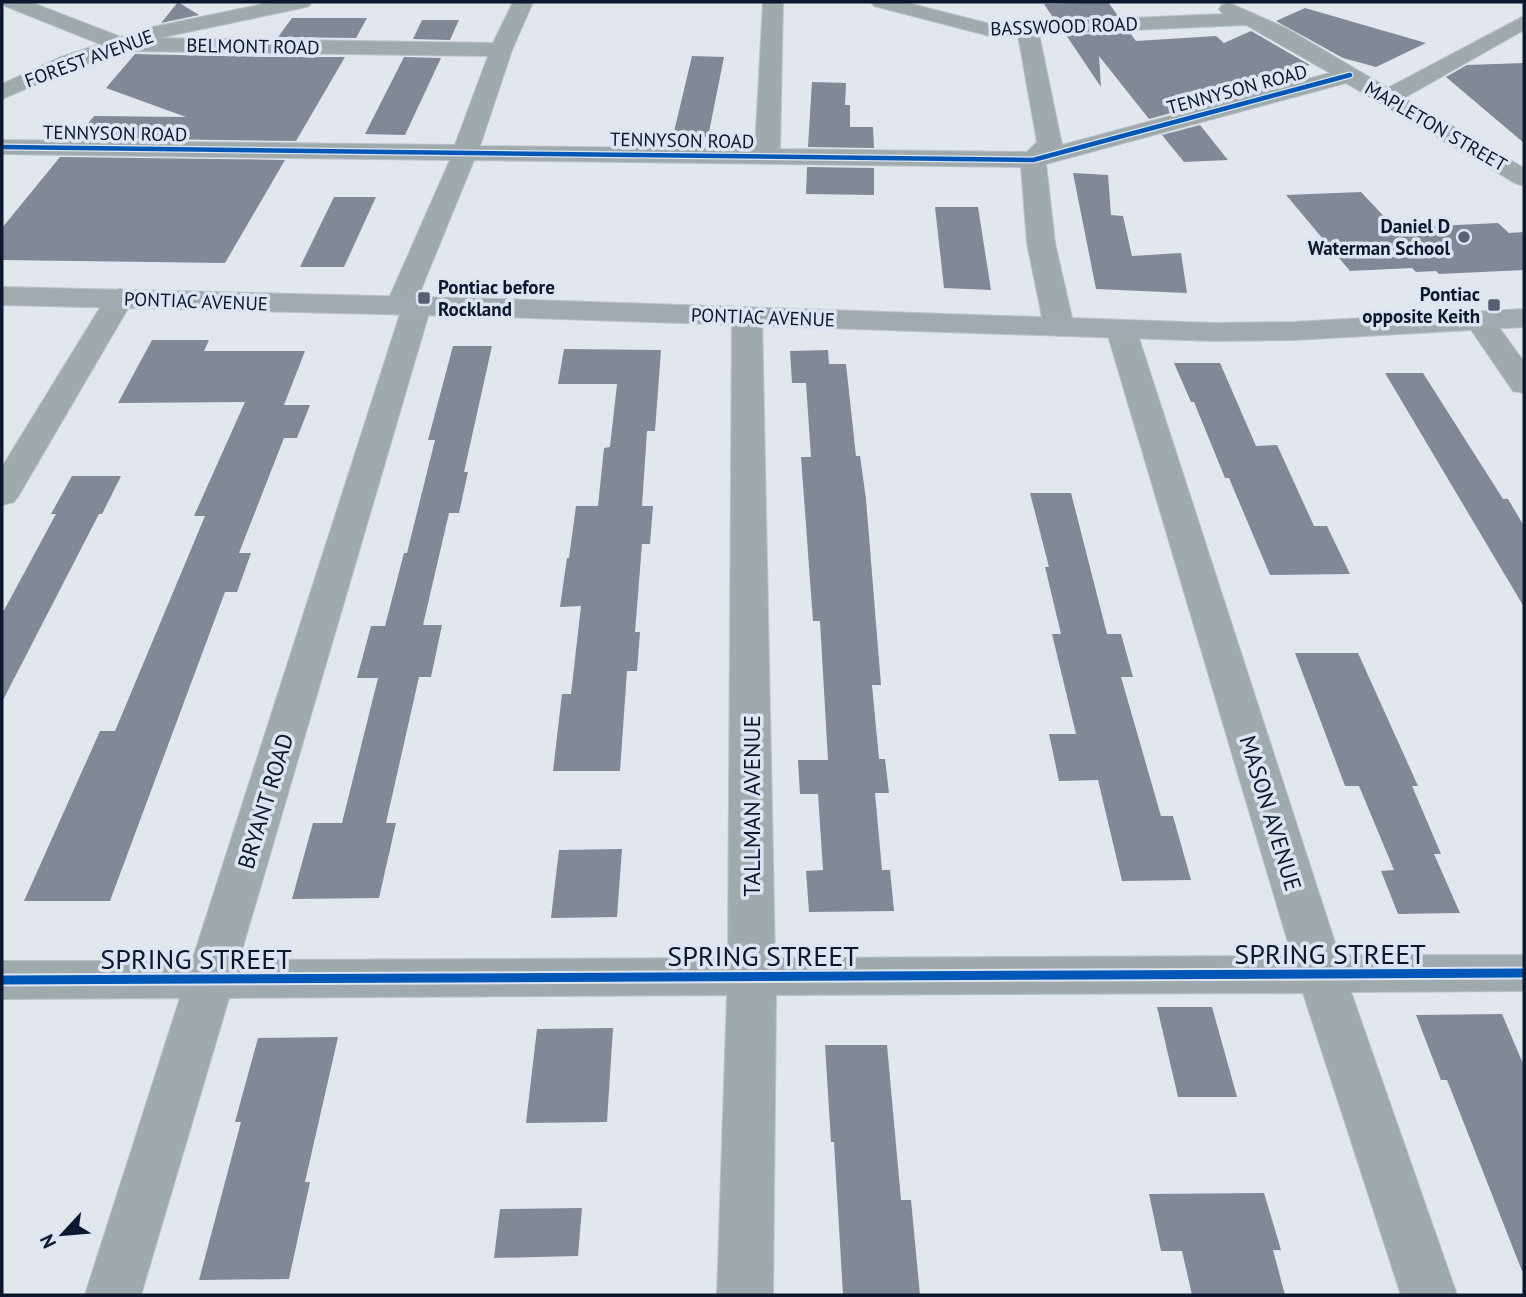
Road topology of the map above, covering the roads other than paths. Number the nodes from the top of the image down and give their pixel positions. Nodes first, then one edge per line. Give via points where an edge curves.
1 (12, 2) edge
2 (302, 2) edge
3 (523, 2) edge
4 (773, 2) edge
5 (881, 2) edge
6 (1197, 2) edge
7 (1251, 19) junction
8 (1524, 22) edge
9 (1027, 29) junction
10 (120, 44) junction
11 (501, 50) junction
12 (1350, 75) junction
13 (2, 92) edge
14 (1387, 98) junction
15 (2, 147) edge
16 (465, 153) junction
17 (767, 157) junction
18 (1033, 160) junction
19 (1524, 178) edge
20 (2, 296) edge
21 (120, 298) junction
22 (409, 306) junction
23 (747, 316) junction
24 (1524, 318) edge
25 (1480, 320) junction
26 (1059, 327) junction
27 (1121, 328) junction
28 (1524, 384) edge
29 (2, 495) edge
30 (1524, 973) edge
31 (1321, 974) junction
32 (752, 976) junction
33 (210, 979) junction
34 (2, 980) edge
35 (113, 1295) edge
36 (745, 1295) edge
37 (1429, 1295) edge

1 - 10 street, BELMONT ROAD
2 - 10 street, FOREST AVENUE
3 - 11 street, BRYANT ROAD
4 - 17 street
5 - 9 street, BASSWOOD ROAD via 990,30
6 - 7 street, MAPLETON STREET
7 - 9 street, BASSWOOD ROAD
7 - 12 street, MAPLETON STREET
8 - 14 street
9 - 18 street via 1050,145
10 - 11 street, BELMONT ROAD
10 - 13 street, FOREST AVENUE
11 - 16 street, BRYANT ROAD
12 - 14 street, MAPLETON STREET
12 - 18 street, TENNYSON ROAD
14 - 19 street, MAPLETON STREET
15 - 16 street, TENNYSON ROAD
16 - 17 street, TENNYSON ROAD
16 - 22 street, BRYANT ROAD
17 - 18 street, TENNYSON ROAD
18 - 26 street via 1041,243
20 - 21 main road, PONTIAC AVENUE
21 - 22 main road, PONTIAC AVENUE
21 - 29 street
22 - 23 main road, PONTIAC AVENUE
22 - 33 street, BRYANT ROAD
23 - 26 main road, PONTIAC AVENUE
23 - 32 street, TALLMAN AVENUE
24 - 25 main road, PONTIAC AVENUE
25 - 27 main road, PONTIAC AVENUE via 1294,331
25 - 28 street
26 - 27 main road, PONTIAC AVENUE
27 - 31 street, MASON AVENUE
30 - 31 street, SPRING STREET
31 - 32 street, SPRING STREET
31 - 37 street, MASON AVENUE
32 - 33 street, SPRING STREET
32 - 36 street, TALLMAN AVENUE
33 - 34 street, SPRING STREET
33 - 35 street, BRYANT ROAD

